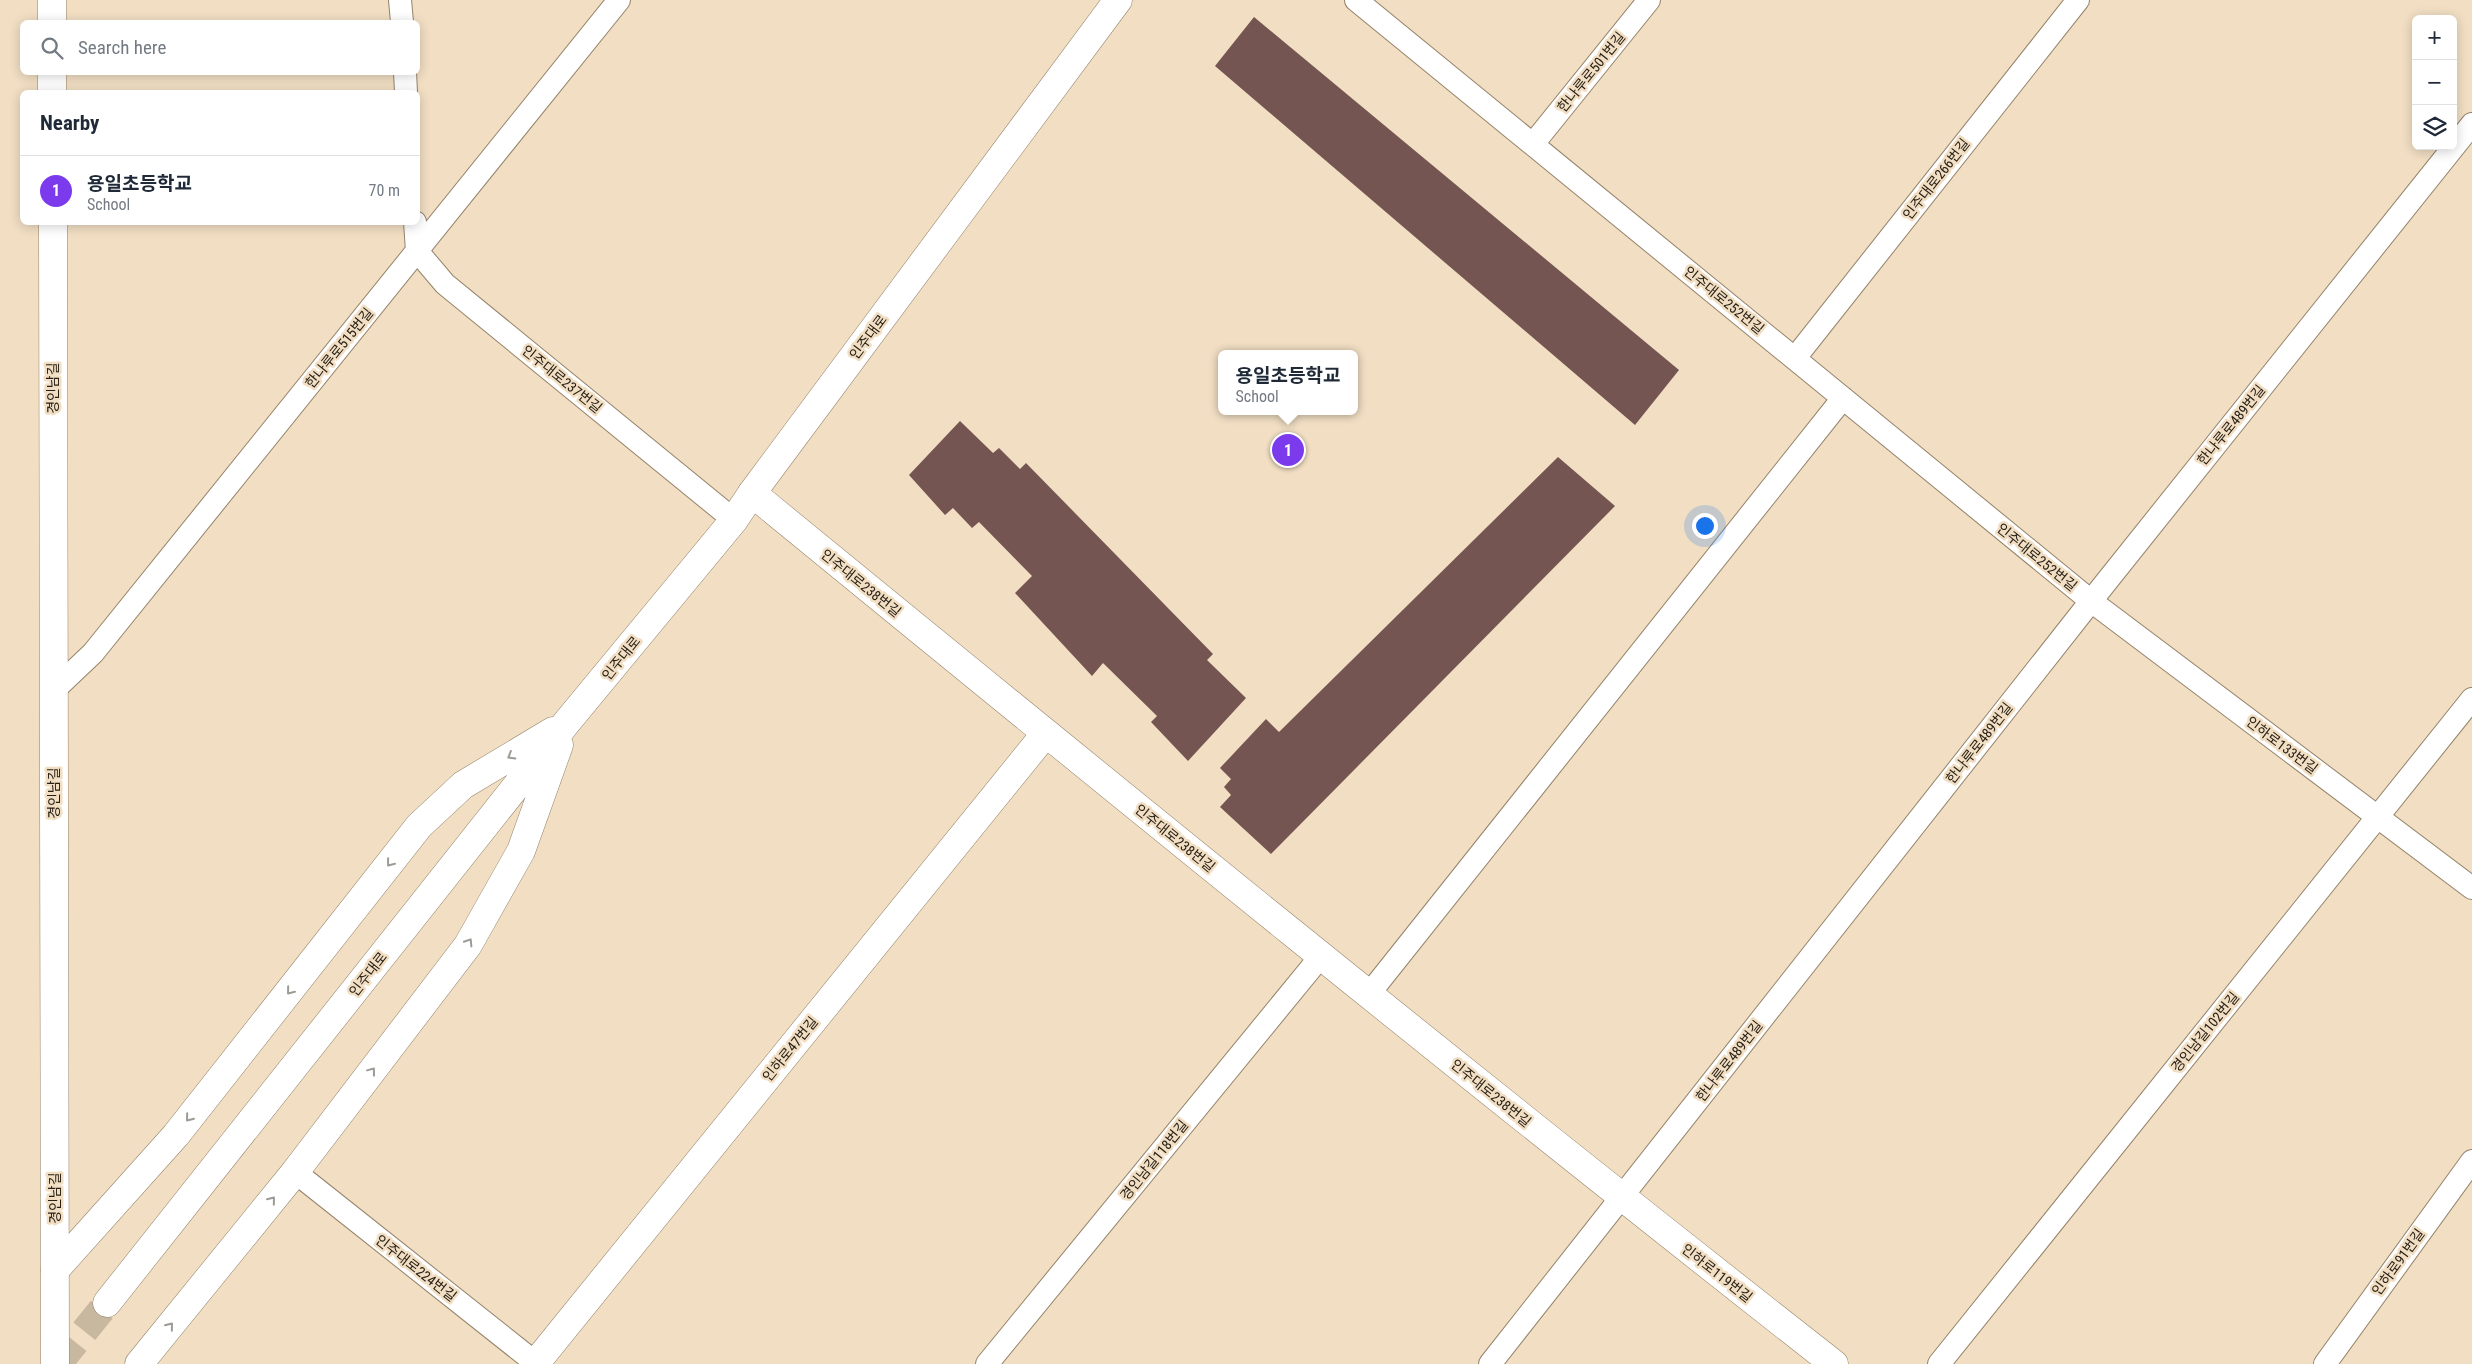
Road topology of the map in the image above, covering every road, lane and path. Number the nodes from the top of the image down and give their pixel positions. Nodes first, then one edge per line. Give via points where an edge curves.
1 (52, 0) edge
2 (400, 0) edge
3 (619, 0) edge
4 (1118, 0) edge
5 (1356, 0) edge
6 (1649, 0) edge
7 (2078, 0) edge
8 (52, 20) edge
9 (402, 20) edge
10 (52, 75) edge
11 (405, 75) edge
12 (52, 90) edge
13 (406, 90) edge
14 (2472, 124) edge
15 (1533, 144) junction
16 (53, 225) edge
17 (415, 225) edge
18 (417, 251) junction
19 (1795, 358) junction
20 (1843, 398) junction
21 (752, 493) junction
22 (734, 520) junction
23 (2091, 600) junction
24 (54, 690) junction
25 (2472, 699) edge
26 (568, 722) junction
27 (1046, 734) junction
28 (2378, 817) junction
29 (2472, 888) edge
30 (1321, 956) junction
31 (1369, 994) junction
32 (2472, 1161) edge
33 (295, 1172) junction
34 (1611, 1189) junction
35 (55, 1270) junction
36 (107, 1303) tunnel mouth
37 (55, 1364) edge
38 (139, 1364) edge
39 (536, 1364) edge
40 (987, 1364) edge
41 (1490, 1364) edge
42 (1834, 1364) edge
43 (1939, 1364) edge
44 (2325, 1364) edge

1 - 8 street
2 - 9 lane
3 - 18 lane, 한나루로515번길
4 - 21 street, 인주대로
5 - 15 lane, 인주대로252번길
6 - 15 lane, 한나루로501번길
7 - 19 lane, 인주대로266번길
10 - 12 street
11 - 13 lane
14 - 23 lane, 한나루로489번길
15 - 19 lane, 인주대로252번길
16 - 24 street, 경인남길
17 - 18 lane
18 - 22 lane, 인주대로237번길 via 445,284
18 - 24 lane, 한나루로515번길 via 93,653
19 - 20 lane, 인주대로252번길
20 - 23 lane, 인주대로252번길
20 - 31 lane
21 - 22 street, 인주대로
21 - 27 street, 인주대로238번길
22 - 26 street, 인주대로
23 - 28 lane, 인하로133번길
23 - 34 lane, 한나루로489번길
24 - 35 street, 경인남길
25 - 28 lane, 경인남길102번길
33 -> 26 street via 468,945 521,852
26 -> 35 street via 463,785 419,826 176,1134
26 - 36 street, 인주대로
27 - 30 street, 인주대로238번길
27 - 39 street, 인하로47번길
28 - 29 lane, 인하로133번길
28 - 43 lane, 경인남길102번길
30 - 31 street, 인주대로238번길
30 - 40 lane, 경인남길118번길
31 - 34 street, 인주대로238번길
32 - 44 lane, 인하로91번길
38 -> 33 street
33 - 39 lane, 인주대로224번길
34 - 41 lane, 한나루로489번길
34 - 42 street, 인하로119번길
35 - 37 street, 경인남길

